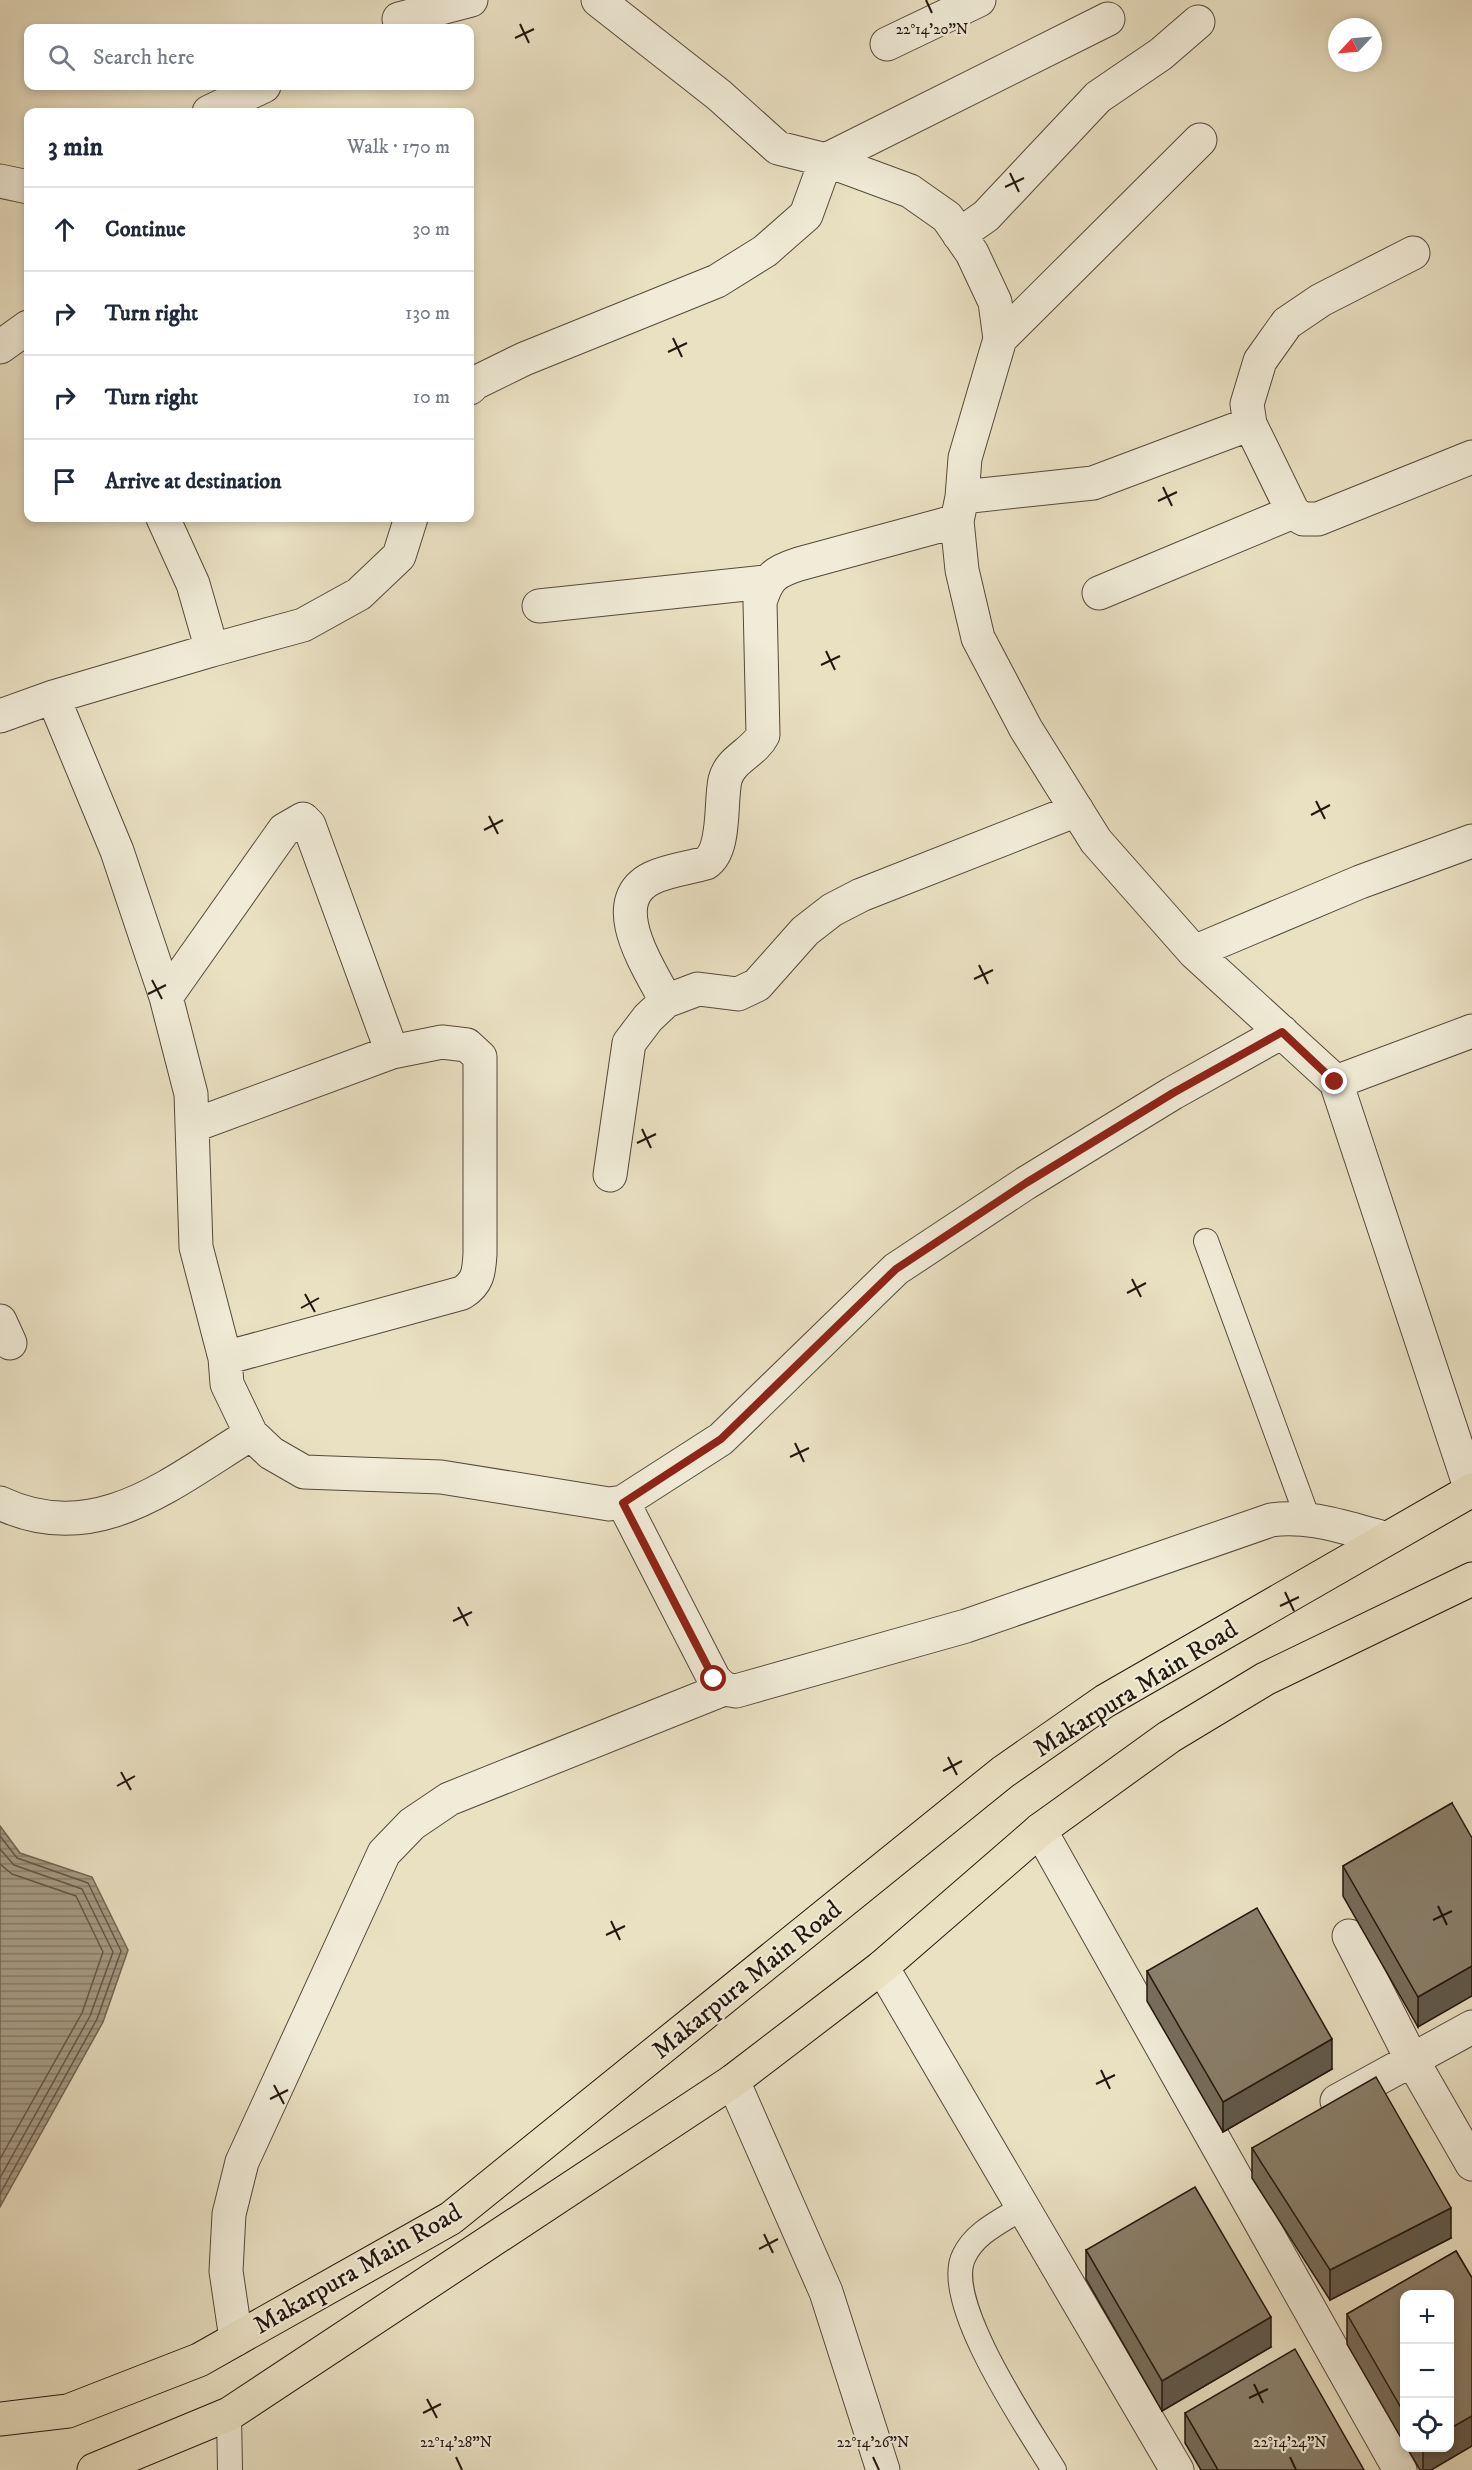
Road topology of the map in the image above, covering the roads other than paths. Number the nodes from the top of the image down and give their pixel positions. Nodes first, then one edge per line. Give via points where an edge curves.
1 (471, 0) edge
2 (598, 0) edge
3 (979, 0) edge
4 (390, 16) edge
5 (1108, 19) dead end
6 (1198, 22) dead end
7 (887, 44) dead end
8 (256, 90) edge
9 (217, 108) edge
10 (1200, 140) dead end
11 (826, 160) junction
12 (0, 181) edge
13 (24, 186) edge
14 (959, 235) junction
15 (1413, 253) dead end
16 (24, 330) edge
17 (1000, 339) junction
18 (0, 347) edge
19 (474, 384) edge
20 (1250, 424) junction
21 (1472, 457) edge
22 (959, 509) junction
23 (1293, 512) junction
24 (166, 522) edge
25 (410, 522) edge
26 (766, 582) junction
27 (1099, 592) dead end
28 (539, 606) dead end
29 (212, 650) junction
30 (53, 697) junction
31 (0, 716) edge
32 (1077, 810) junction
33 (1472, 841) edge
34 (1194, 952) junction
35 (166, 997) junction
36 (666, 1001) junction
37 (1472, 1031) edge
38 (1282, 1032) junction
39 (392, 1052) junction
40 (1335, 1082) junction
41 (192, 1126) junction
42 (610, 1175) dead end
43 (1206, 1241) dead end
44 (225, 1358) junction
45 (251, 1434) junction
46 (1472, 1490) edge
47 (0, 1503) edge
48 (623, 1503) junction
49 (1308, 1519) junction
50 (1385, 1538) junction
51 (1472, 1579) edge
52 (724, 1689) junction
53 (1040, 1830) junction
54 (1348, 1936) dead end
55 (882, 1966) junction
56 (1472, 2026) edge
57 (1411, 2058) junction
58 (733, 2081) junction
59 (1308, 2117) edge
60 (1257, 2146) edge
61 (1227, 2164) junction
62 (1472, 2164) edge
63 (1023, 2207) junction
64 (236, 2339) junction
65 (229, 2414) junction
66 (0, 2419) edge
67 (94, 2470) edge
68 (230, 2470) edge
69 (883, 2470) edge
70 (1054, 2470) edge
71 (1177, 2470) edge
72 (1400, 2470) edge

1 - 4 street
2 - 11 street via 719,95 778,148
3 - 7 street
5 - 11 street
6 - 14 street via 1161,54 1098,97 986,216
8 - 9 street
10 - 17 street
11 - 14 street via 910,191 947,218
11 - 19 street via 806,215 765,251 717,281 524,359
12 - 13 street
14 - 17 street via 972,253 994,302
15 - 20 street via 1321,300 1287,323 1260,361 1247,405
16 - 18 street
17 - 22 street via 965,458
20 - 22 street via 1093,483
20 - 23 street
21 - 23 street via 1318,519 1303,519
22 - 26 street via 779,570
22 - 32 street via 962,570 978,638 1026,729
23 - 27 street
24 - 29 street via 193,584
25 - 29 street via 399,556 359,594 303,625
26 - 28 street
26 - 36 street via 760,602 763,735 758,746 732,765 726,778 716,852 706,863 652,878 637,889 629,910 634,938
29 - 30 street
30 - 31 street
30 - 35 street via 117,851
32 - 34 street via 1096,841
32 - 36 street via 832,910 806,931 757,985 738,994 698,989
33 - 34 street via 1360,882
34 - 38 street
35 - 39 street via 284,830 303,819 309,825
35 - 41 street via 191,1094
36 - 42 street via 629,1043
37 - 40 street
38 - 40 street
38 - 48 street via 1045,1171 896,1269 721,1439
39 - 41 street
39 - 44 street via 442,1042 467,1045 480,1057 480,1254 474,1285 462,1293
40 - 46 street
41 - 44 street via 196,1247
43 - 49 lane
44 - 45 street via 227,1384
45 - 47 street via 146,1497 102,1516 54,1520
45 - 48 street via 271,1453 304,1472 441,1477
46 - 50 highway, Makarpura Main Road
48 - 52 street via 714,1679
49 - 50 street
49 - 52 street via 1270,1520 966,1626 736,1691
50 - 64 highway, Makarpura Main Road via 1096,1707 1003,1772 451,2218
51 - 53 highway, Makarpura Main Road via 1265,1678 1169,1737
52 - 64 street via 449,1799 412,1824 384,1853 242,2162 229,2214 226,2271
53 - 55 highway, Makarpura Main Road
53 - 61 street
54 - 57 street
55 - 58 highway, Makarpura Main Road
55 - 63 street
56 - 57 street
57 - 59 street
57 - 62 street
58 - 65 highway, Makarpura Main Road
58 - 69 street via 826,2292
60 - 61 street
61 - 72 street
63 - 70 lane via 974,2239 962,2258 959,2285 972,2325 1004,2389
63 - 71 street
64 - 66 highway, Makarpura Main Road via 199,2360 68,2411
65 - 67 highway, Makarpura Main Road
65 - 68 lane

